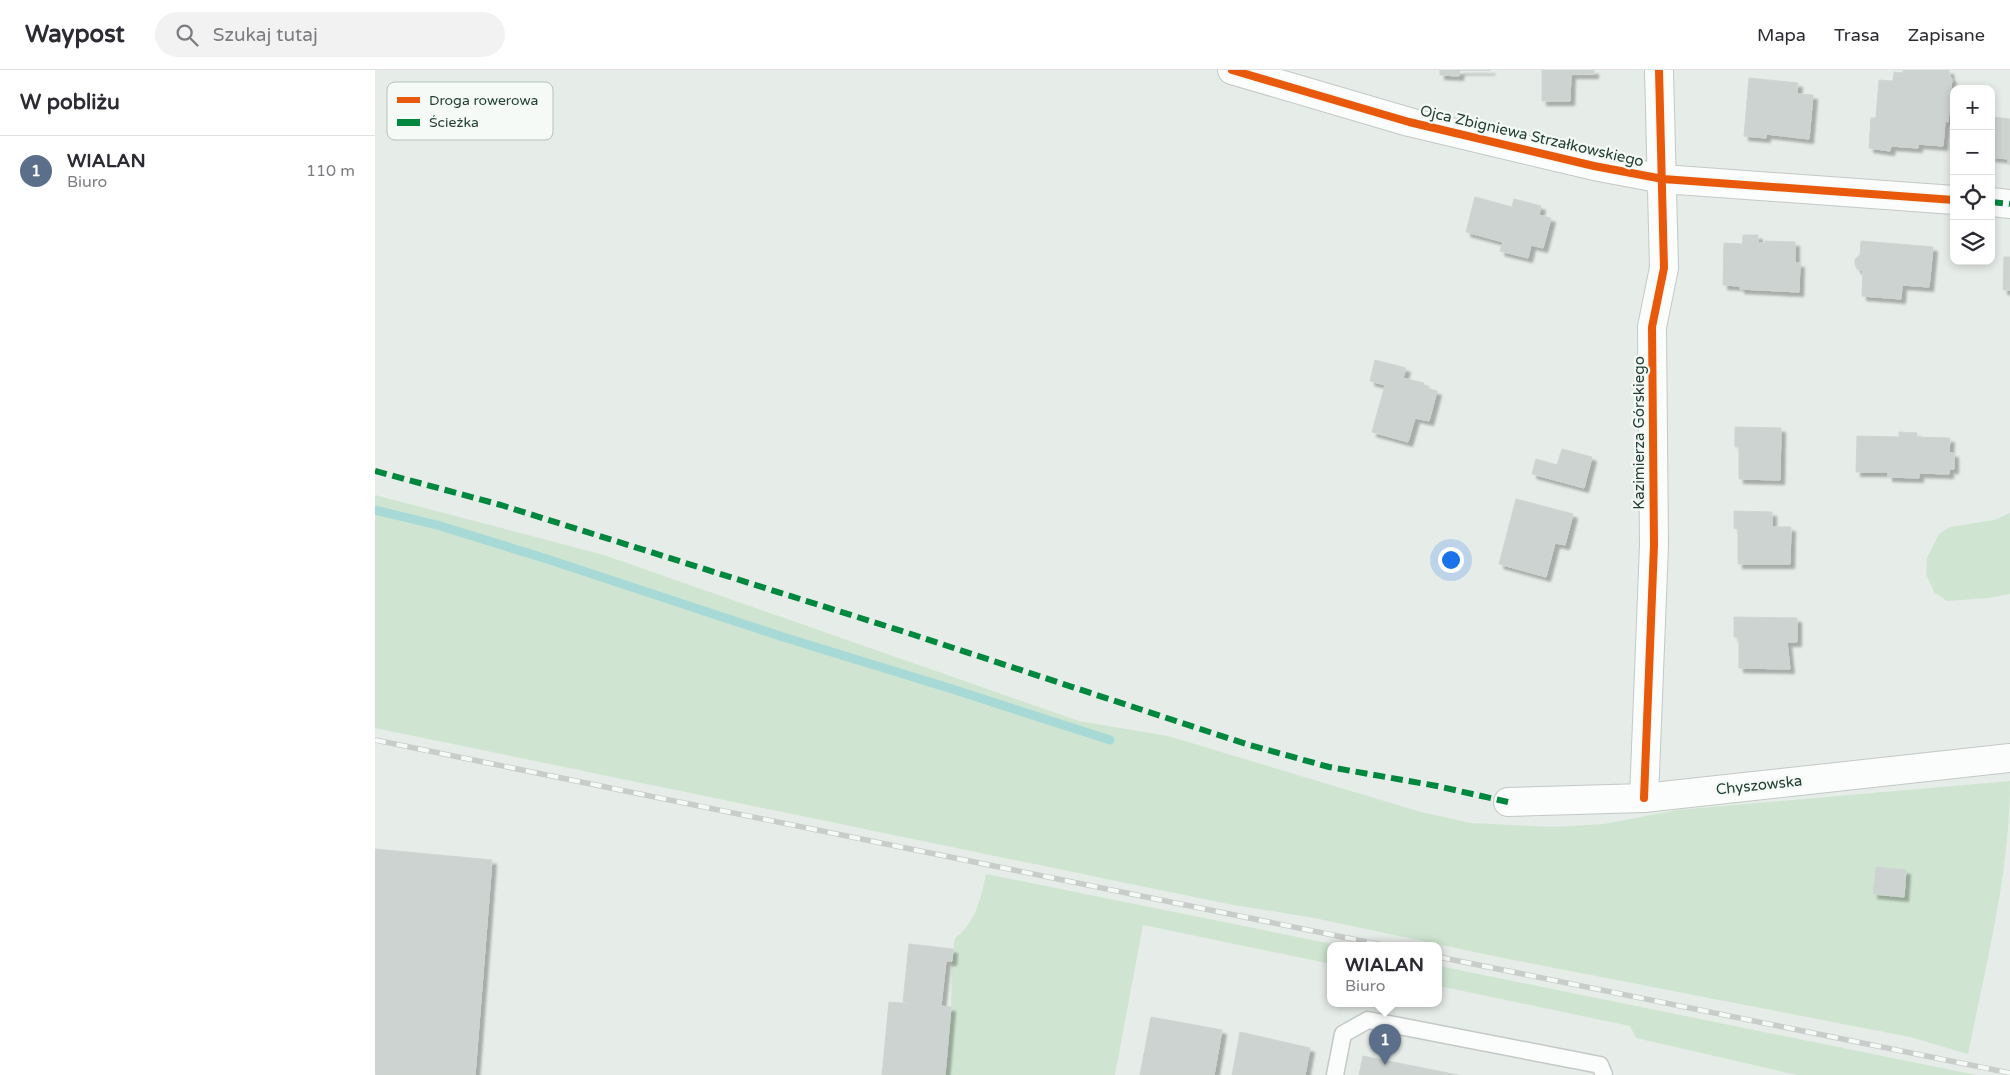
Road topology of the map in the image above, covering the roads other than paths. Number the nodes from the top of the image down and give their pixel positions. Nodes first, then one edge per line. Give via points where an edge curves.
1 (1231, 70) edge
2 (1659, 70) edge
3 (1663, 179) junction
4 (1950, 200) edge
5 (1995, 202) edge
6 (2010, 204) edge
7 (2010, 758) edge
8 (1644, 798) junction
9 (1508, 802) dead end
10 (1335, 1075) edge
11 (1604, 1075) edge

1 - 3 street, Ojca Zbigniewa Strzałkowskiego via 1409,122
2 - 3 street, Kazimierza Górskiego
3 - 4 street, Ojca Zbigniewa Strzałkowskiego
3 - 8 street, Kazimierza Górskiego via 1664,268 1652,327 1654,545
5 - 6 street
7 - 8 street, Chyszowska
8 - 9 street, Chyszowska
10 - 11 lane via 1343,1034 1368,1020 1600,1064

